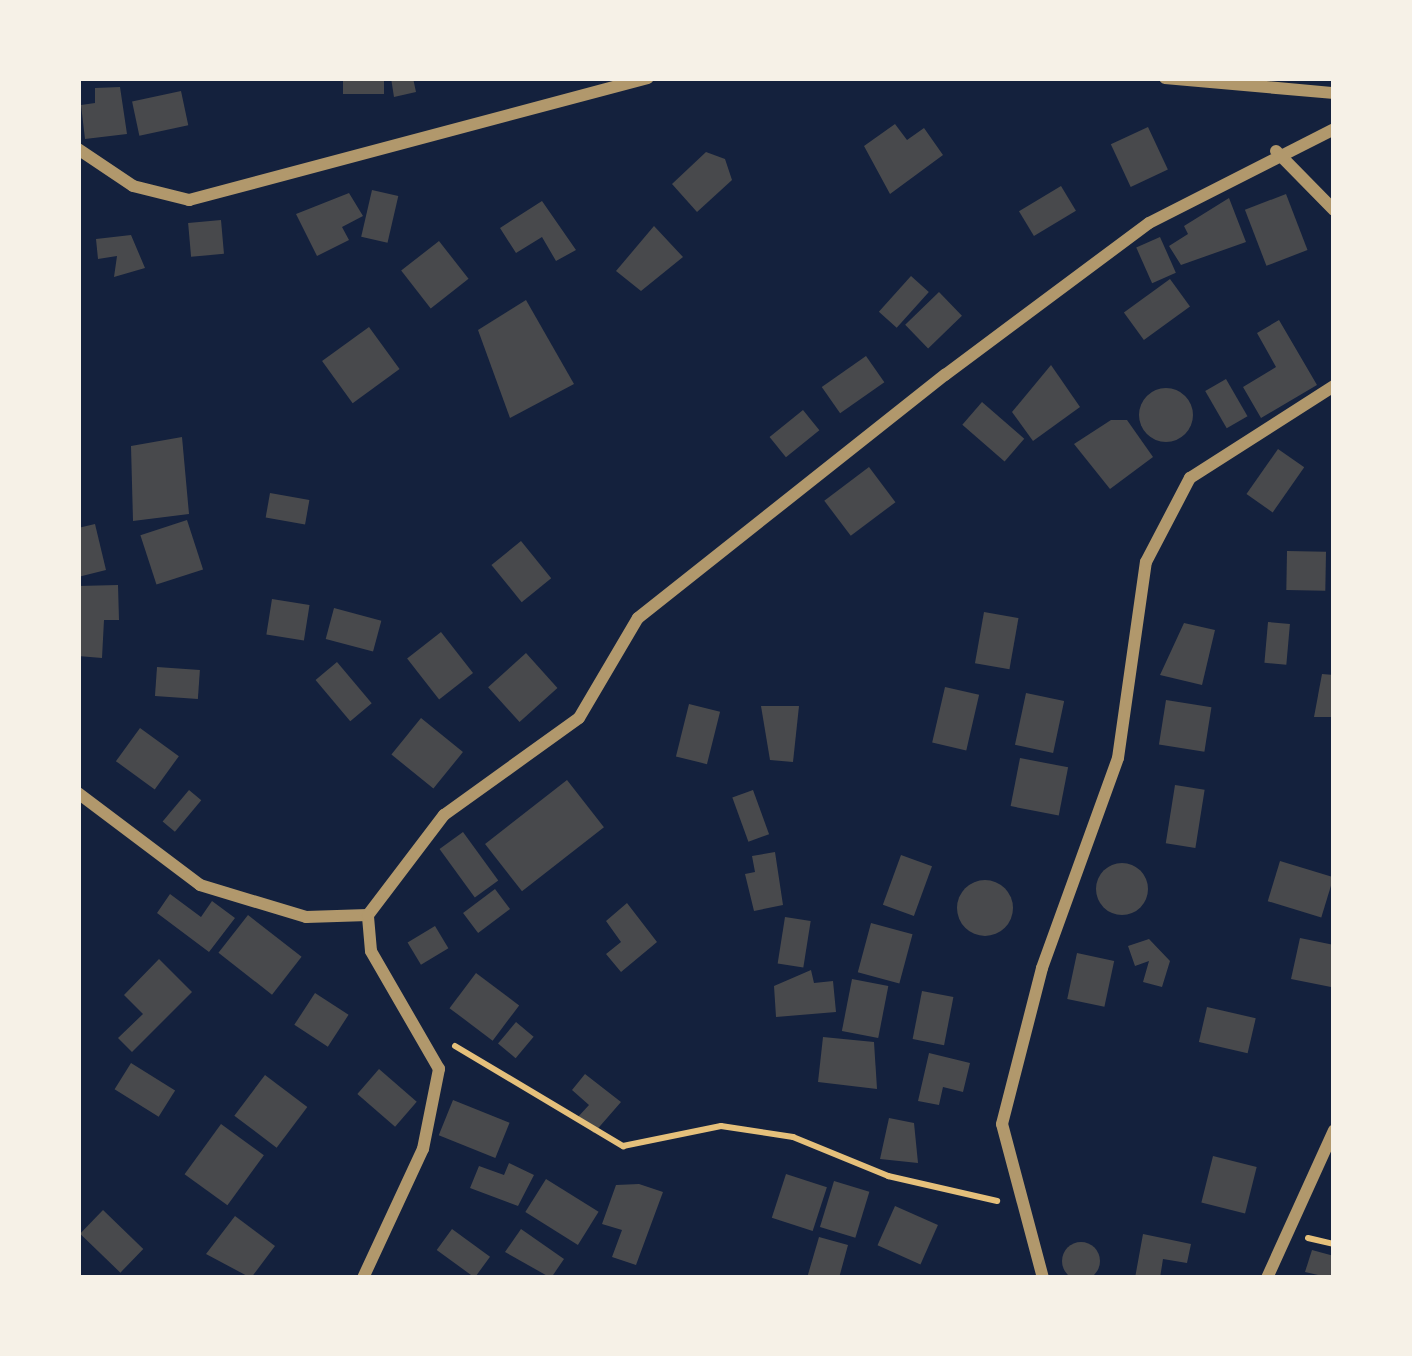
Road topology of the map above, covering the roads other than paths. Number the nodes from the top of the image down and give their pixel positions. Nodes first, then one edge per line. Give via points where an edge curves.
1 (648, 78) edge
2 (1165, 78) edge
3 (1293, 78) edge
4 (1308, 87) junction
5 (1334, 92) edge
6 (1334, 129) edge
7 (78, 149) edge
8 (1276, 151) junction
9 (1334, 210) edge
10 (1334, 386) edge
11 (78, 793) edge
12 (368, 915) junction
13 (1334, 1130) edge
14 (363, 1278) edge
15 (1043, 1278) edge
16 (1268, 1278) edge

1 - 7 street via 189,200 133,186
2 - 4 street
3 - 4 street
4 - 5 street
6 - 8 street
8 - 9 street
8 - 12 street via 1076,275 638,618 600,696 475,786
10 - 15 street via 1190,478 1146,562 1118,758 1006,1100 1002,1148
11 - 12 street via 200,885 306,917
12 - 14 street via 371,951 422,1027 439,1069 432,1118
13 - 16 street

